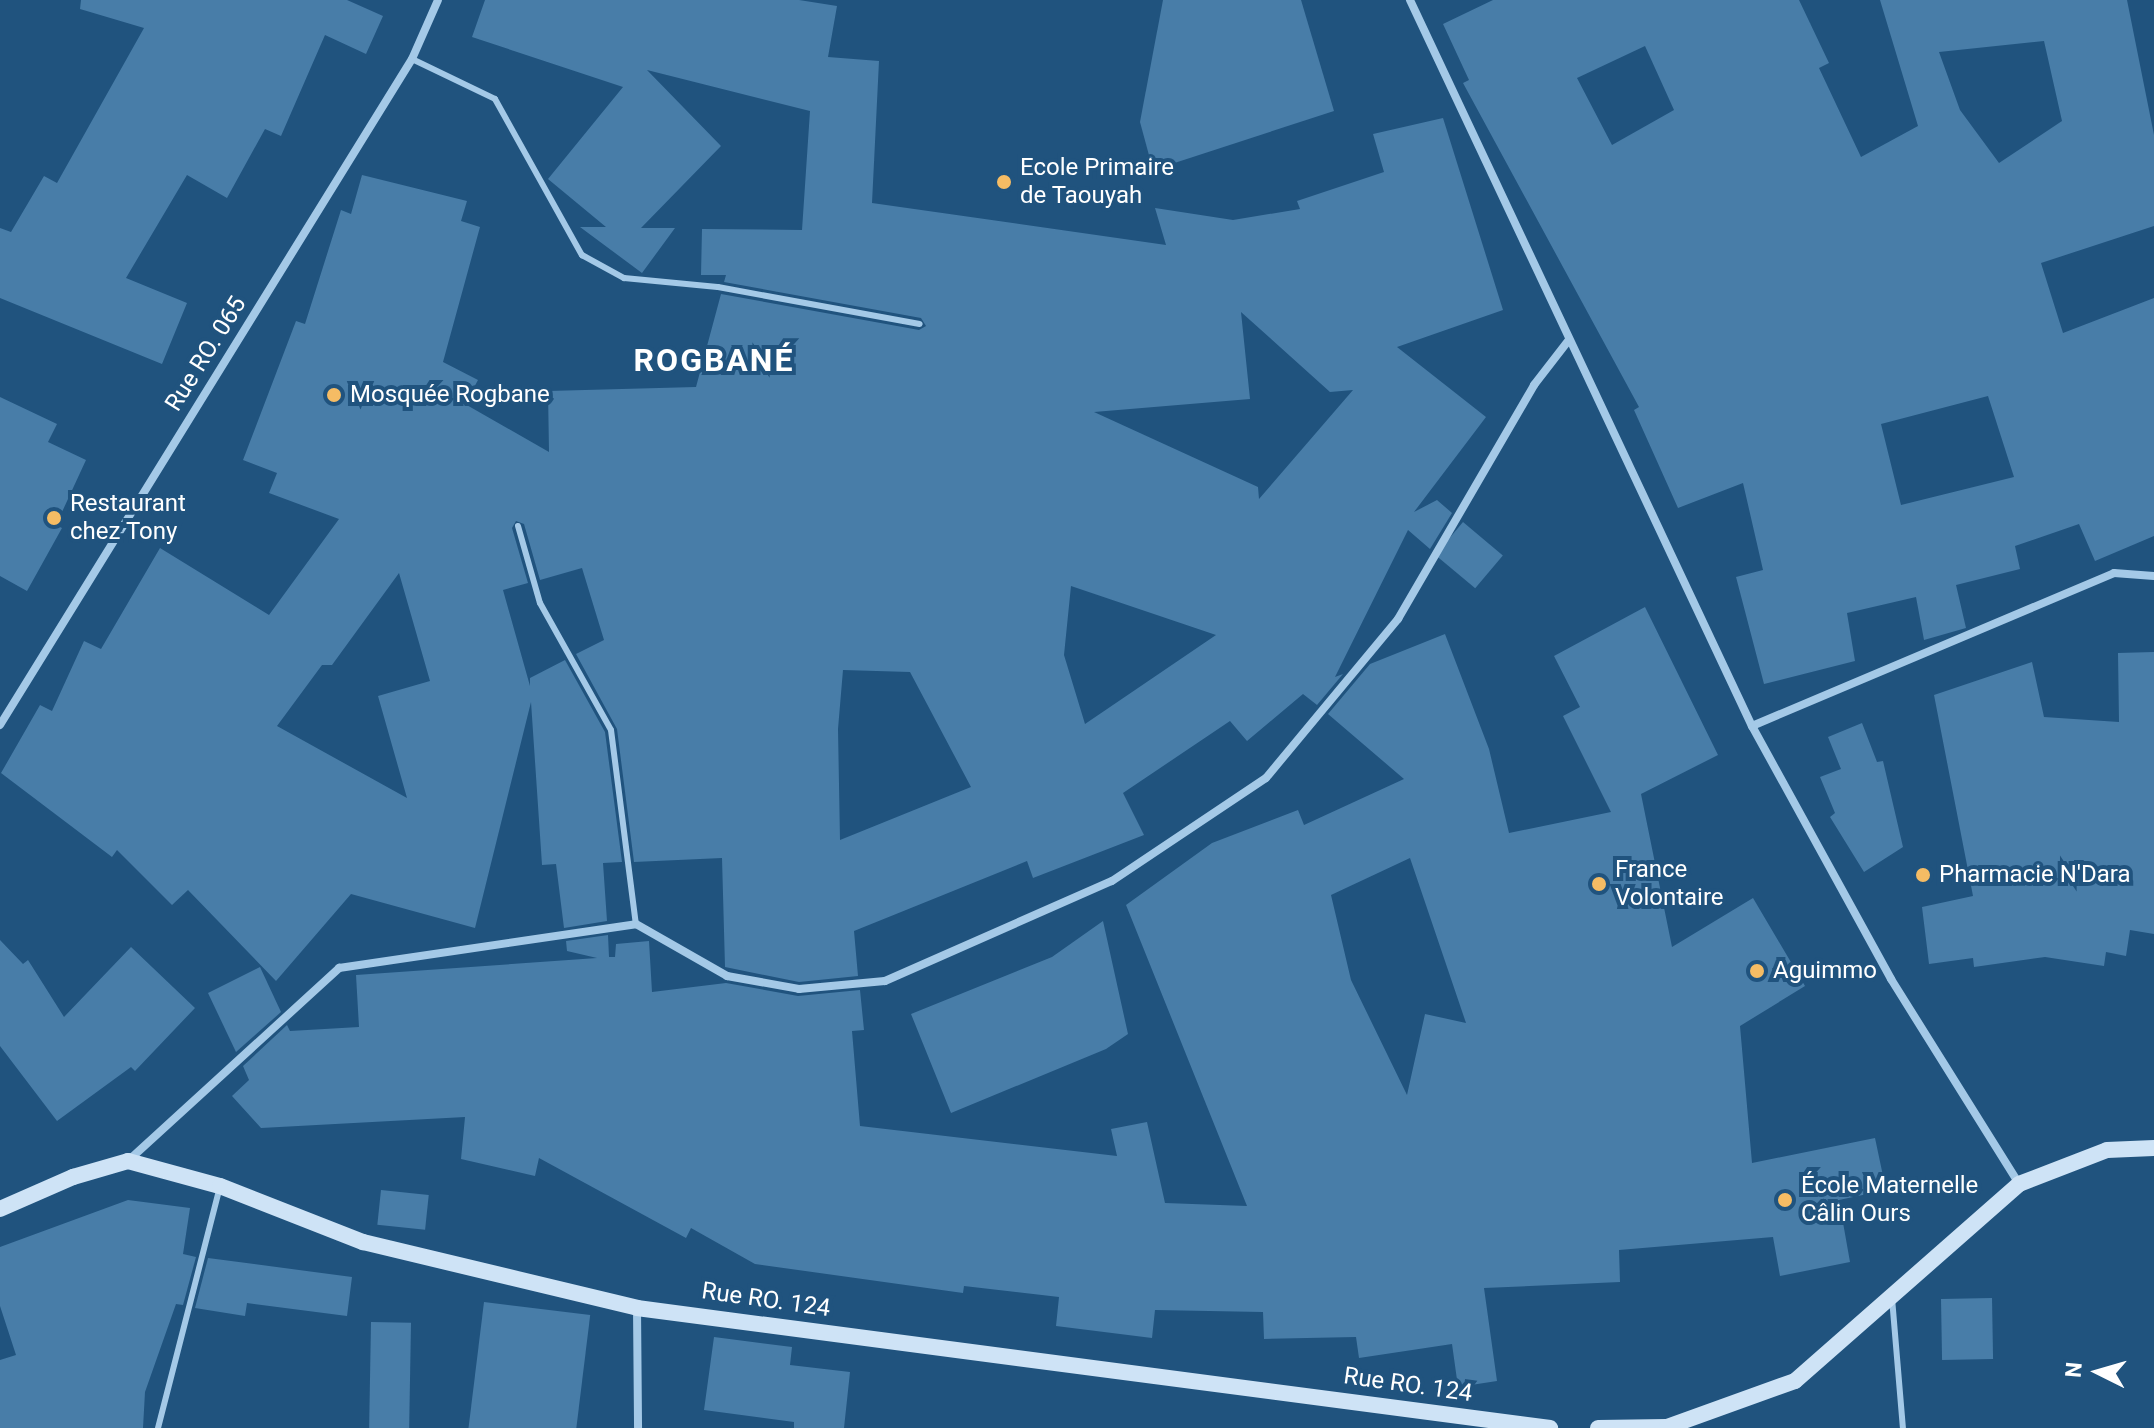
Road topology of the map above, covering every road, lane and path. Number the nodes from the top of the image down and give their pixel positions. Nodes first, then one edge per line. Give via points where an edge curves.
1 (438, 0) edge
2 (1410, 0) edge
3 (412, 59) junction
4 (920, 324) dead end
5 (1568, 341) junction
6 (518, 526) dead end
7 (2154, 576) edge
8 (0, 725) edge
9 (1752, 726) junction
10 (636, 924) junction
11 (2154, 1148) edge
12 (128, 1161) junction
13 (2019, 1184) junction
14 (220, 1186) junction
15 (0, 1209) edge
16 (1892, 1298) junction
17 (637, 1308) junction
18 (158, 1428) edge
19 (638, 1428) edge
20 (1550, 1428) edge
21 (1598, 1428) edge
22 (1903, 1428) edge

1 - 3 street, Rue RO. 065
2 - 5 street
3 - 4 lane via 495,99 582,255 624,278 718,287
3 - 8 street, Rue RO. 065
5 - 9 street
5 - 10 street via 1534,385 1398,619 1266,778 1112,881 885,981 814,988 727,976
6 - 10 lane via 540,603 611,730
7 - 9 street via 2114,573
9 - 13 street via 1891,979
10 - 12 street via 339,968
11 - 13 street via 2107,1150
12 - 14 street, Rue RO. 124
12 - 15 street via 73,1177
13 - 16 street
14 - 17 street, Rue RO. 124 via 363,1242
14 - 18 lane
16 - 21 street via 1795,1381 1667,1427
16 - 22 lane
17 - 19 street
17 - 20 street, Rue RO. 124

